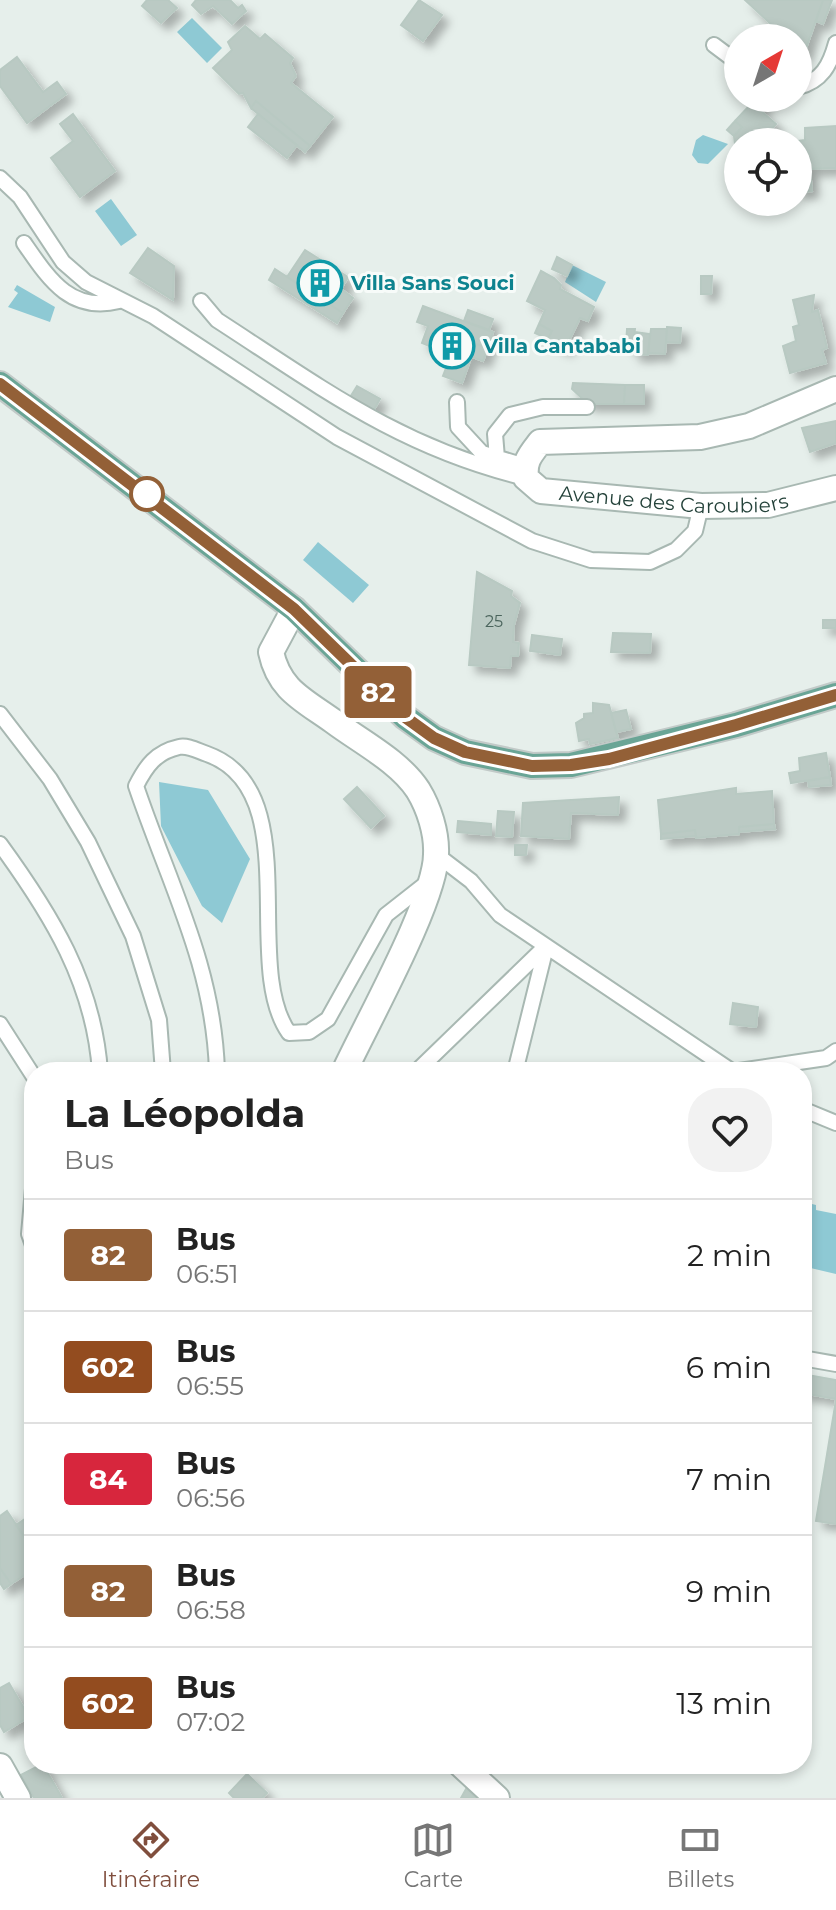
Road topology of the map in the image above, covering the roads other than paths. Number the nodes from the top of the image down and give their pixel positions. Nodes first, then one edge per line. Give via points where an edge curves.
1 (836, 43) edge
2 (714, 45) dead end
3 (724, 52) edge
4 (812, 82) edge
5 (0, 178) edge
6 (24, 243) dead end
7 (119, 301) junction
8 (201, 301) dead end
9 (0, 384) edge
10 (836, 389) edge
11 (457, 402) dead end
12 (587, 407) dead end
13 (497, 458) junction
14 (525, 472) junction
15 (836, 488) edge
16 (701, 506) junction
17 (294, 609) junction
18 (836, 695) edge
19 (0, 714) edge
20 (0, 844) edge
21 (434, 867) junction
22 (546, 946) junction
23 (0, 1024) edge
24 (836, 1051) edge
25 (24, 1062) edge
26 (99, 1062) edge
27 (162, 1062) edge
28 (216, 1062) edge
29 (348, 1062) edge
30 (426, 1062) edge
31 (517, 1062) edge
32 (718, 1062) edge
33 (799, 1062) edge
34 (812, 1113) edge
35 (836, 1123) edge
36 (812, 1360) edge
37 (836, 1364) edge
38 (0, 1766) edge
39 (471, 1774) edge
40 (18, 1798) edge
41 (497, 1798) edge

1 - 4 lane via 831,60
2 - 3 lane
5 - 7 lane via 20,197 63,262
6 - 7 lane via 44,272 77,300 100,306
7 - 16 lane via 153,316 337,437 532,541 591,560 650,562 676,550 695,531
8 - 14 lane via 217,320 366,417 479,467
9 - 17 main road
10 - 14 street via 749,426 700,437 540,442 527,457
11 - 13 lane via 458,427 482,453
12 - 13 lane via 543,407 510,415 495,434
13 - 14 lane
14 - 16 street, Avenue des Caroubiers via 541,491
15 - 16 street, Avenue des Caroubiers via 768,505
17 - 18 main road via 376,691 434,738 465,752 532,766 609,759
17 - 21 street via 271,652 276,675 399,769 418,791 428,813
19 - 27 lane via 88,842 133,936 159,1020
20 - 26 lane via 74,961
21 - 22 lane via 471,881 500,915
21 - 28 lane via 386,915 328,1019 309,1032 289,1033 281,1021 272,978 262,825 250,794 218,758 184,746 165,750 146,765 136,786 200,960 211,1001
21 - 29 street
22 - 30 lane
22 - 31 lane
22 - 32 lane
23 - 25 lane
24 - 33 lane
34 - 35 lane
36 - 37 lane
38 - 40 street
39 - 41 street

